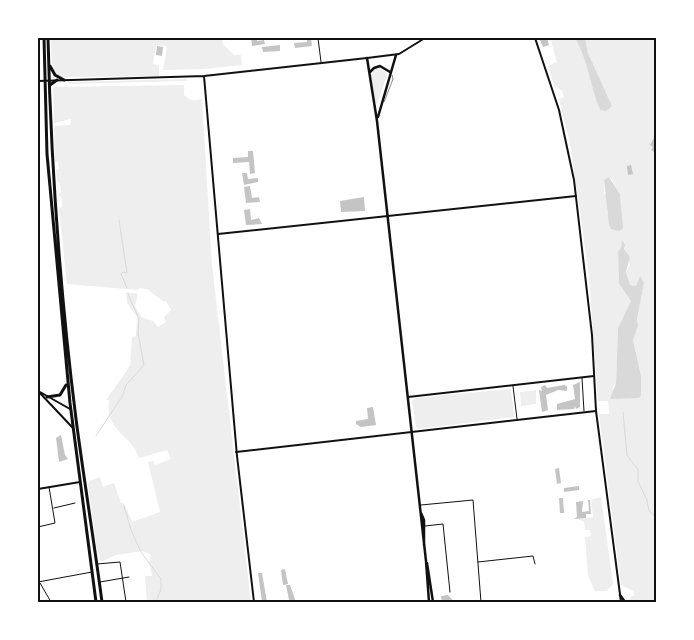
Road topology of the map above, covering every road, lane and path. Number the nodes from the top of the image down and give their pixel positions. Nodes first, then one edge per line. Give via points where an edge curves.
1 (44, 38) edge
2 (48, 38) edge
3 (318, 38) edge
4 (425, 38) edge
5 (535, 38) edge
6 (396, 55) junction
7 (367, 58) junction
8 (49, 63) junction
9 (321, 63) junction
10 (390, 72) junction
11 (369, 73) junction
12 (204, 76) junction
13 (56, 80) joint
14 (64, 80) junction
15 (39, 81) edge
16 (47, 83) junction
17 (373, 103) junction
18 (381, 104) junction
19 (377, 121) junction
20 (576, 196) junction
21 (388, 217) junction
22 (218, 234) junction
23 (68, 374) junction
24 (594, 376) junction
25 (582, 377) junction
26 (513, 385) junction
27 (38, 391) edge
28 (47, 397) junction
29 (408, 397) junction
30 (70, 410) junction
31 (596, 411) junction
32 (584, 412) junction
33 (76, 417) junction
34 (517, 420) junction
35 (72, 427) junction
36 (412, 432) junction
37 (236, 452) junction
38 (80, 482) junction
39 (49, 487) junction
40 (38, 489) edge
41 (75, 503) dead end
42 (420, 505) junction
43 (53, 508) junction
44 (421, 513) junction
45 (88, 522) junction
46 (424, 526) junction
47 (38, 527) edge
48 (424, 544) junction
49 (426, 562) junction
50 (477, 563) junction
51 (96, 564) junction
52 (535, 564) dead end
53 (93, 572) junction
54 (129, 577) dead end
55 (123, 578) junction
56 (38, 582) edge
57 (99, 582) junction
58 (450, 592) dead end
59 (620, 595) joint
60 (51, 602) edge
61 (96, 602) edge
62 (102, 602) edge
63 (126, 602) edge
64 (254, 602) edge
65 (429, 602) edge
66 (433, 602) edge
67 (481, 602) edge
68 (623, 602) edge

1 - 16 highway
2 - 8 highway
3 - 9 street
4 - 6 main road
5 - 20 main road via 559,110
6 - 7 main road
6 - 10 main road
7 - 9 main road
7 - 11 main road
8 - 14 highway via 54,75
8 - 16 highway
9 - 12 main road
10 - 11 main road via 380,66
10 - 18 main road
11 - 17 main road
12 - 14 main road
12 - 22 main road
13 - 14 main road
13 - 16 highway
15 - 16 highway
16 - 23 highway
17 - 18 main road
17 - 19 main road
18 - 19 main road
19 - 21 main road
20 - 21 main road
20 - 24 main road
21 - 22 main road
21 - 29 main road
22 - 37 main road
23 - 28 highway via 66,387 60,395
23 - 30 highway
23 - 33 highway
24 - 25 main road
24 - 31 main road
25 - 26 main road
25 - 32 street
26 - 29 main road
26 - 34 street
27 - 28 main road
27 - 35 main road
28 - 30 main road
29 - 36 main road
30 - 33 main road
30 - 35 highway
31 - 32 main road
31 - 59 main road
32 - 34 main road
33 - 45 highway
34 - 36 main road
35 - 38 highway
36 - 37 main road
36 - 42 main road
37 - 64 main road
38 - 39 main road
38 - 45 highway
39 - 40 main road
39 - 43 street
41 - 43 street
42 - 44 main road
42 - 50 street via 473,500
43 - 47 street via 55,523
44 - 46 main road
44 - 48 main road
45 - 51 highway
45 - 53 highway
46 - 48 main road
46 - 58 street via 443,524
48 - 49 main road
49 - 65 main road
49 - 66 main road
50 - 52 street via 533,556
50 - 67 street
51 - 55 street via 119,561
51 - 57 highway
53 - 56 street
53 - 61 highway
54 - 55 street
55 - 57 street
55 - 63 street
56 - 60 street
57 - 62 highway
59 - 68 main road

